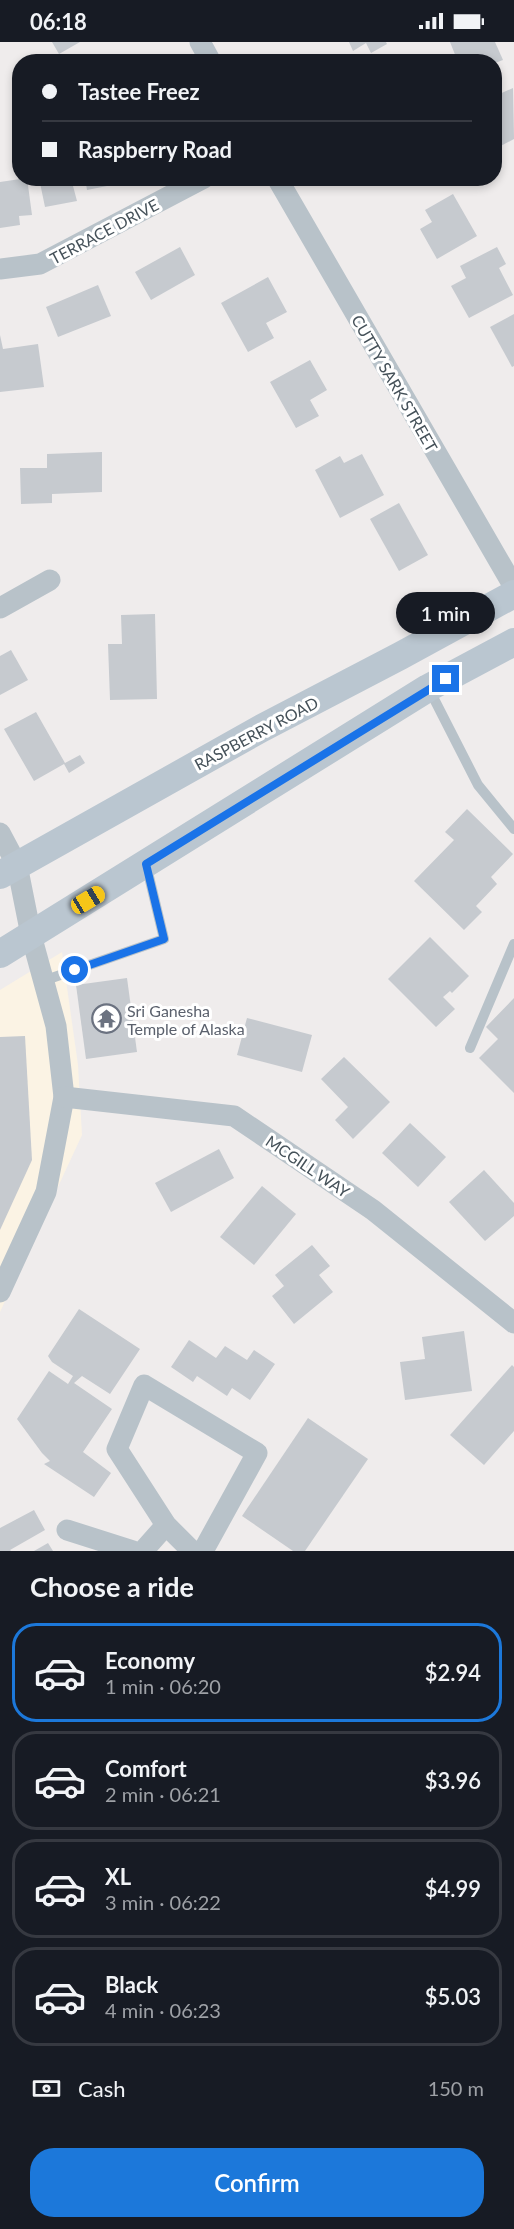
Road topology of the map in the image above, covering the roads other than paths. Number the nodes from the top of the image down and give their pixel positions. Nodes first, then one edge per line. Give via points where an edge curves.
1 (189, 186) edge
2 (282, 186) edge
3 (0, 269) edge
4 (50, 580) dead end
5 (514, 587) edge
6 (514, 594) edge
7 (0, 608) edge
8 (514, 642) edge
9 (428, 688) junction
10 (514, 829) edge
11 (0, 833) edge
12 (146, 864) junction
13 (8, 870) edge
14 (31, 935) junction
15 (514, 944) edge
16 (0, 954) edge
17 (43, 981) junction
18 (470, 1048) dead end
19 (64, 1097) junction
20 (0, 1292) edge
21 (514, 1323) edge
22 (166, 1525) junction
23 (67, 1530) dead end
24 (133, 1551) edge
25 (143, 1551) edge
26 (192, 1551) edge
27 (203, 1551) edge

1 - 3 street, TERRACE DRIVE via 40,264
2 - 5 street, CUTTY SARK STREET
4 - 7 street
6 - 13 main road, RASPBERRY ROAD via 262,728
8 - 9 main road
9 - 10 lane via 478,785
9 - 12 main road
11 - 13 street
12 - 14 main road
12 - 17 lane via 164,939
13 - 14 street
14 - 16 main road
14 - 17 street
15 - 18 lane
17 - 19 street via 56,1026
19 - 20 street via 46,1192
19 - 21 street, MCGILL WAY via 234,1116 373,1210
22 - 25 street
22 - 26 street
22 - 27 street via 117,1449 144,1385 257,1453
23 - 24 street

